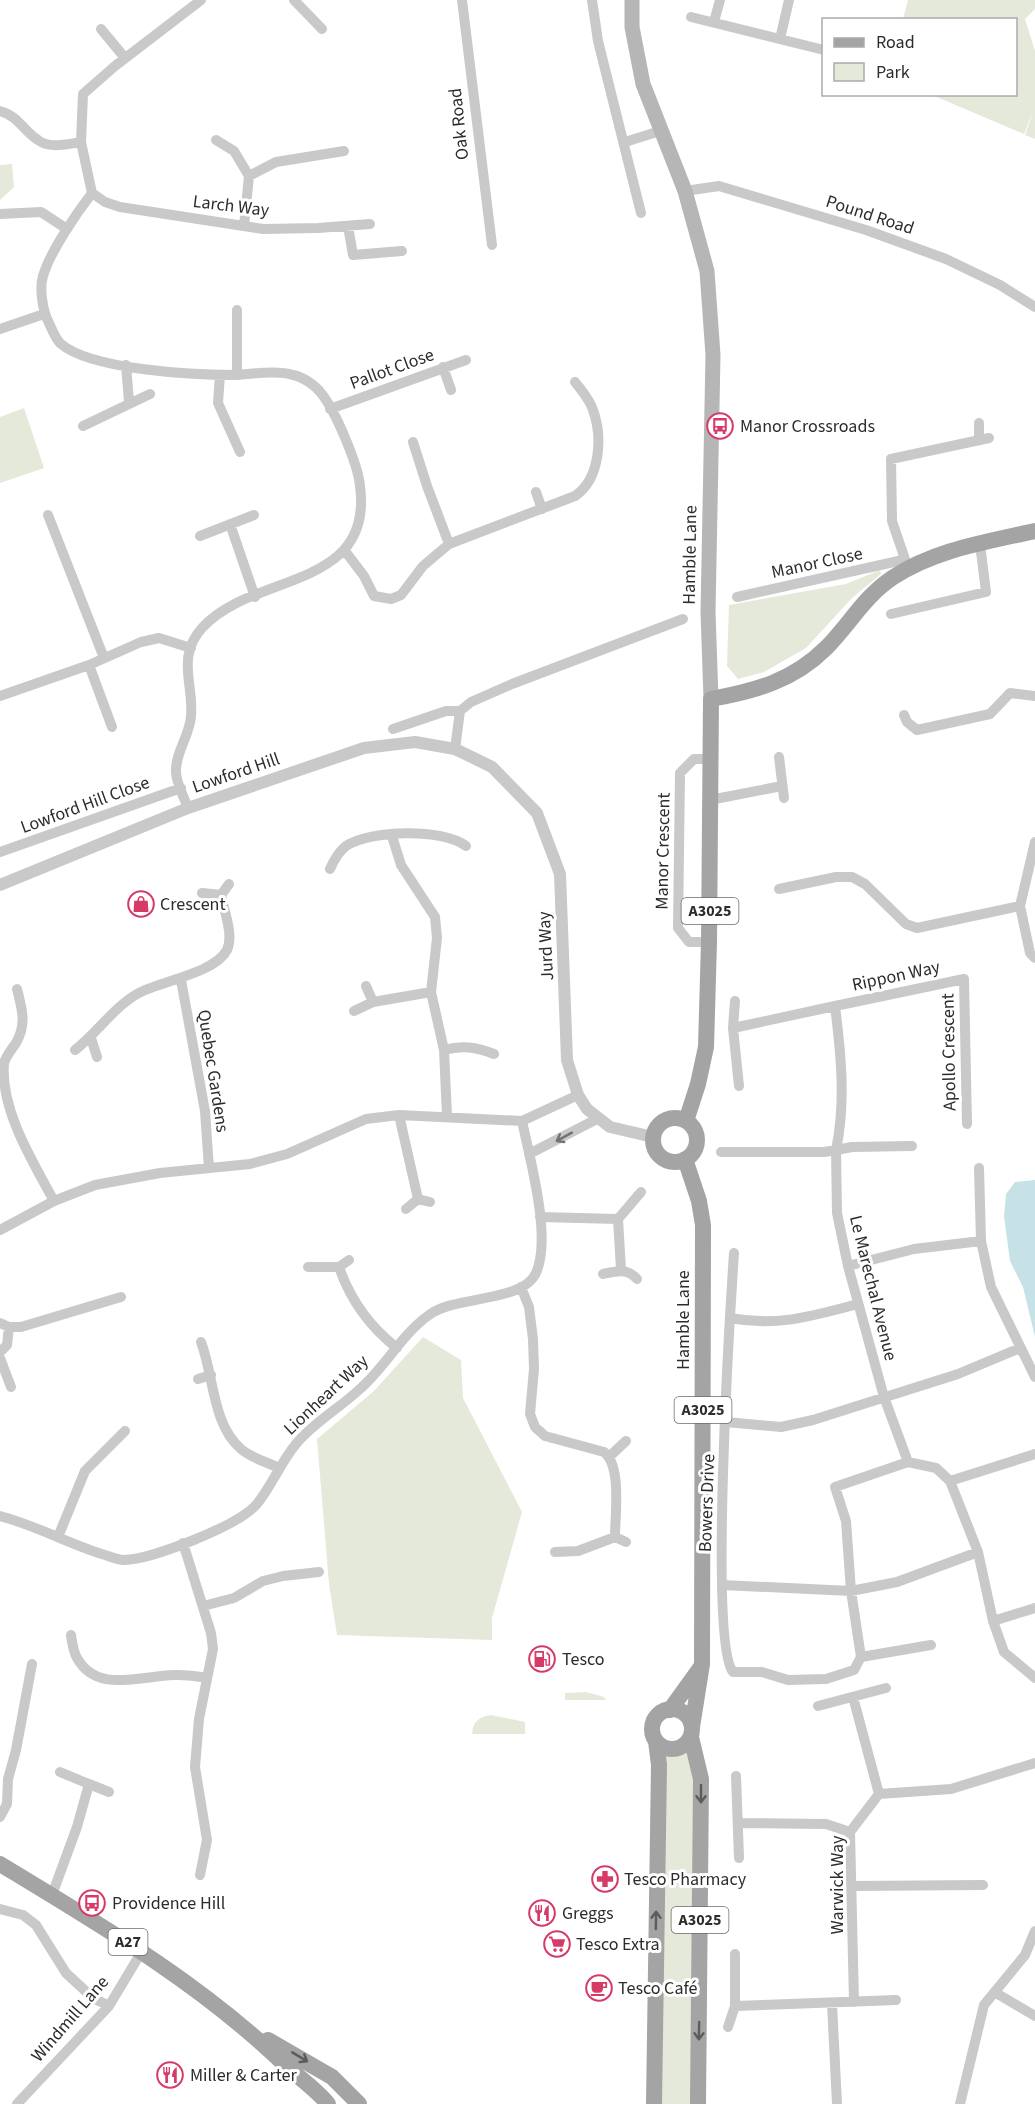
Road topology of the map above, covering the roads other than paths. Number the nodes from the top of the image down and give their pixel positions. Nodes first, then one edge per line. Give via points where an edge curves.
1 (201, 0) edge
2 (294, 0) edge
3 (462, 0) edge
4 (592, 0) edge
5 (632, 0) edge
6 (720, 0) edge
7 (789, 0) edge
8 (691, 17) dead end
9 (714, 22) junction
10 (101, 28) dead end
11 (322, 29) dead end
12 (780, 39) junction
13 (822, 50) edge
14 (125, 58) junction
15 (0, 111) edge
16 (660, 131) junction
17 (216, 140) dead end
18 (81, 142) junction
19 (625, 142) junction
20 (344, 151) dead end
21 (249, 176) junction
22 (685, 191) junction
23 (92, 194) junction
24 (641, 213) dead end
25 (0, 214) edge
26 (370, 224) dead end
27 (244, 226) junction
28 (348, 226) junction
29 (67, 229) junction
30 (492, 245) dead end
31 (402, 251) dead end
32 (1035, 307) edge
33 (237, 310) dead end
34 (44, 314) junction
35 (0, 329) edge
36 (466, 360) dead end
37 (126, 365) junction
38 (443, 368) junction
39 (220, 375) junction
40 (237, 375) junction
41 (575, 382) dead end
42 (451, 390) dead end
43 (150, 394) dead end
44 (129, 402) junction
45 (330, 409) junction
46 (979, 423) dead end
47 (83, 426) dead end
48 (413, 442) dead end
49 (240, 452) dead end
50 (536, 492) dead end
51 (542, 509) junction
52 (254, 514) dead end
53 (48, 515) dead end
54 (230, 524) junction
55 (1035, 531) edge
56 (200, 536) dead end
57 (450, 544) junction
58 (980, 544) junction
59 (345, 551) junction
60 (905, 564) junction
61 (255, 597) junction
62 (737, 597) dead end
63 (891, 615) dead end
64 (678, 624) dead end
65 (190, 648) junction
66 (104, 658) junction
67 (89, 664) junction
68 (0, 696) edge
69 (1035, 696) edge
70 (711, 699) junction
71 (460, 711) junction
72 (904, 715) dead end
73 (112, 727) dead end
74 (393, 729) dead end
75 (455, 748) junction
76 (779, 757) dead end
77 (711, 759) junction
78 (782, 786) junction
79 (181, 788) junction
80 (784, 798) dead end
81 (710, 800) junction
82 (188, 808) junction
83 (392, 836) junction
84 (1035, 843) edge
85 (466, 846) dead end
86 (0, 852) edge
87 (330, 869) dead end
88 (229, 884) dead end
89 (0, 885) edge
90 (779, 889) dead end
91 (202, 893) dead end
92 (221, 896) junction
93 (1020, 906) junction
94 (710, 942) junction
95 (1033, 956) edge
96 (964, 979) joint
97 (181, 980) junction
98 (366, 986) dead end
99 (16, 990) dead end
100 (432, 992) junction
101 (735, 1001) dead end
102 (374, 1002) junction
103 (835, 1006) junction
104 (354, 1011) dead end
105 (733, 1028) junction
106 (91, 1038) junction
107 (75, 1050) dead end
108 (444, 1050) junction
109 (494, 1054) dead end
110 (97, 1057) dead end
111 (739, 1086) dead end
112 (578, 1095) junction
113 (399, 1115) junction
114 (447, 1116) junction
115 (597, 1119) junction
116 (522, 1121) junction
117 (686, 1121) junction
118 (966, 1124) dead end
119 (653, 1137) junction
120 (912, 1146) dead end
121 (836, 1150) junction
122 (721, 1152) dead end
123 (529, 1154) junction
124 (686, 1159) junction
125 (209, 1168) junction
126 (979, 1168) dead end
127 (641, 1192) dead end
128 (418, 1198) junction
129 (54, 1201) junction
130 (430, 1202) dead end
131 (406, 1209) dead end
132 (540, 1217) junction
133 (618, 1219) junction
134 (0, 1230) edge
135 (981, 1241) junction
136 (734, 1253) dead end
137 (349, 1260) dead end
138 (848, 1266) junction
139 (308, 1267) dead end
140 (339, 1267) junction
141 (621, 1270) junction
142 (603, 1274) dead end
143 (637, 1279) dead end
144 (521, 1287) junction
145 (121, 1297) dead end
146 (858, 1304) junction
147 (730, 1318) junction
148 (5, 1325) edge
149 (201, 1342) dead end
150 (397, 1348) junction
151 (1020, 1348) junction
152 (0, 1352) edge
153 (0, 1358) edge
154 (211, 1375) junction
155 (1035, 1377) edge
156 (198, 1379) dead end
157 (11, 1387) dead end
158 (884, 1396) junction
159 (726, 1422) junction
160 (125, 1431) dead end
161 (626, 1441) dead end
162 (1035, 1454) edge
163 (610, 1456) junction
164 (908, 1462) junction
165 (279, 1468) junction
166 (950, 1481) junction
167 (0, 1516) edge
168 (58, 1537) junction
169 (615, 1537) junction
170 (626, 1542) dead end
171 (183, 1543) junction
172 (555, 1552) dead end
173 (978, 1552) junction
174 (319, 1572) dead end
175 (722, 1585) junction
176 (851, 1591) junction
177 (203, 1606) junction
178 (1035, 1608) edge
179 (993, 1621) junction
180 (70, 1635) dead end
181 (931, 1645) dead end
182 (861, 1657) junction
183 (32, 1664) dead end
184 (702, 1664) junction
185 (1035, 1677) edge
186 (207, 1678) junction
187 (886, 1688) dead end
188 (853, 1697) junction
189 (818, 1706) dead end
190 (670, 1710) junction
191 (691, 1732) junction
192 (656, 1741) junction
193 (1035, 1763) edge
194 (60, 1772) dead end
195 (736, 1776) dead end
196 (89, 1785) junction
197 (109, 1792) dead end
198 (879, 1794) junction
199 (0, 1817) edge
200 (738, 1823) junction
201 (850, 1832) junction
202 (739, 1858) dead end
203 (0, 1864) edge
204 (200, 1875) dead end
205 (983, 1885) dead end
206 (852, 1886) junction
207 (52, 1895) junction
208 (0, 1909) edge
209 (1035, 1931) edge
210 (142, 1951) junction
211 (735, 1954) dead end
212 (996, 1993) junction
213 (896, 2001) dead end
214 (854, 2002) junction
215 (832, 2004) junction
216 (109, 2006) junction
217 (735, 2006) junction
218 (1035, 2016) edge
219 (728, 2026) dead end
220 (249, 2030) junction
221 (16, 2104) edge
222 (328, 2104) edge
223 (359, 2104) edge
224 (654, 2104) edge
225 (698, 2104) edge
226 (837, 2104) edge
227 (960, 2104) edge

1 - 14 street
2 - 11 street
3 - 30 street, Oak Road
4 - 19 street via 598,41
5 - 16 main road, Hamble Lane via 643,84
6 - 9 street
7 - 12 street
8 - 9 street
9 - 12 street
10 - 14 street
12 - 13 street
14 - 18 street via 83,94
15 - 18 street via 25,126 38,141 54,146
16 - 19 street
16 - 22 main road, Hamble Lane
17 - 21 street via 234,151
18 - 23 street
19 - 24 street
20 - 21 street via 276,162
21 - 27 street
22 - 32 street, Pound Road via 719,186 866,230 946,259
22 - 70 main road, Hamble Lane via 707,271 712,318 708,612
23 - 27 street, Larch Way via 120,207
23 - 29 street
25 - 29 street via 41,212
26 - 28 street, Larch Way
27 - 28 street, Larch Way
28 - 31 street via 353,255
29 - 34 street via 42,278
33 - 40 street
34 - 35 street
34 - 37 street via 59,343 82,356
36 - 38 street, Pallot Close
37 - 39 street
37 - 44 street
38 - 42 street
38 - 45 street, Pallot Close
39 - 40 street
39 - 49 street via 218,403
40 - 45 street via 292,374 321,392
41 - 51 street via 593,407 598,436 592,479 575,496
43 - 44 street
44 - 47 street
45 - 59 street via 354,460 362,496 354,535
46 - 60 street via 984,438 891,459 892,521
48 - 57 street
50 - 51 street
51 - 57 street
52 - 54 street
53 - 66 street
54 - 56 street
54 - 61 street
55 - 58 main road
57 - 59 street via 423,566 401,595 391,599 374,596
58 - 60 main road
58 - 63 street via 986,592
59 - 61 street via 328,565
60 - 62 street, Manor Close
60 - 70 main road via 864,601 826,648 797,672 768,686
61 - 65 street via 218,615 201,629
64 - 71 street via 512,684
65 - 66 street via 159,638
65 - 79 street via 186,672 192,711 175,773
66 - 67 street
67 - 68 street
67 - 73 street
69 - 72 street via 1010,693 990,714 917,730
70 - 77 main road, Hamble Lane / A3025
71 - 74 street via 446,711
71 - 75 street
75 - 82 street, Lowford Hill via 415,742 364,748
75 - 112 street, Jurd Way via 492,767 537,813 560,874 567,1060
76 - 78 street
77 - 81 main road, Hamble Lane / A3025
77 - 94 street, Manor Crescent via 694,759 680,773 678,928 689,942
78 - 80 street
78 - 81 street
79 - 82 street
79 - 86 street, Lowford Hill Close
81 - 94 main road, Hamble Lane / A3025
82 - 89 street, Lowford Hill
83 - 85 street via 440,834
83 - 87 street via 361,840 333,851
83 - 100 street via 401,865 435,917
84 - 93 street
88 - 92 street
90 - 93 street via 852,877 865,884 906,924 917,928
91 - 92 street
92 - 97 street via 230,935 226,950
93 - 95 street
94 - 117 main road, Hamble Lane / A3025 via 706,1047
96 - 103 street, Rippon Way
96 - 118 street, Apollo Crescent
97 - 106 street via 137,994 121,1005
97 - 125 street, Quebec Gardens via 205,1111
98 - 102 street
99 - 129 street via 24,1016 19,1037 5,1061 5,1100
100 - 102 street
100 - 108 street
101 - 105 street
102 - 104 street
103 - 105 street, Rippon Way
103 - 121 street, Le Marechal Avenue via 841,1125
105 - 111 street
106 - 107 street
106 - 110 street
108 - 109 street via 481,1043
108 - 114 street
112 - 115 street, Jurd Way
112 - 116 street
113 - 114 street
113 - 125 street via 366,1119 287,1154 250,1164
113 - 128 street
114 - 116 street
115 - 119 street, Jurd Way via 620,1130
115 -> 123 street
116 - 123 street
117 - 119 main road via 666,1120
117 - 124 main road via 697,1142
119 - 124 main road via 656,1150 666,1159
120 - 121 street
121 - 122 street
121 - 138 street, Le Marechal Avenue via 837,1213
123 - 132 street
124 - 184 main road, Hamble Lane / A3025 via 703,1225
125 - 129 street via 95,1185
126 - 135 street
127 - 133 street
128 - 130 street
128 - 131 street
129 - 134 street
132 - 133 street
132 - 144 street via 541,1251 535,1275
133 - 141 street
135 - 138 street via 914,1249
135 - 151 street via 991,1287
136 - 147 street, Bowers Drive
137 - 140 street
138 - 146 street, Le Marechal Avenue
139 - 140 street
140 - 150 street via 354,1301 380,1334
141 - 142 street
141 - 143 street
144 - 150 street, Lionheart Way via 503,1295 441,1306 426,1316
144 - 163 street via 529,1307 533,1339 530,1414 535,1427 545,1436
145 - 148 street via 103,1310 21,1327
146 - 147 street via 788,1322 757,1323
146 - 158 street, Le Marechal Avenue
147 - 159 street, Bowers Drive
148 - 152 street via 7,1345
149 - 154 street
150 - 165 street, Lionheart Way via 363,1387 309,1430
151 - 155 street
151 - 158 street via 958,1374
153 - 157 street
154 - 156 street
154 - 165 street via 218,1408 232,1440 242,1450
158 - 159 street via 781,1427
158 - 164 street, Le Marechal Avenue
159 - 175 street, Bowers Drive
160 - 168 street via 86,1471
161 - 163 street
162 - 166 street
163 - 169 street via 615,1482
164 - 166 street via 936,1468
164 - 176 street via 835,1487 846,1521
165 - 171 street, Lionheart Way via 267,1491 247,1514
166 - 173 street
167 - 168 street, Lionheart Way
168 - 171 street, Lionheart Way via 122,1560
169 - 170 street
169 - 172 street via 578,1551
171 - 177 street
173 - 176 street via 897,1582
173 - 179 street
174 - 177 street via 263,1581 234,1598
175 - 176 street
175 - 182 street, Bowers Drive via 723,1637 733,1672 762,1672 788,1680 826,1678 854,1670
176 - 182 street
177 - 186 street via 213,1649
178 - 179 street
179 - 185 street via 1004,1652
180 - 186 street via 72,1658 105,1679 136,1681 177,1675
181 - 182 street, Bowers Drive
183 - 199 street via 8,1779 7,1804
184 - 190 main road, Hamble Lane / A3025
184 - 191 main road, Hamble Lane / A3025
186 - 204 street via 198,1719 195,1767 207,1840
187 - 188 street
188 - 189 street
188 - 198 street
190 - 191 main road via 682,1712
190 - 192 main road via 654,1721
191 - 192 main road via 683,1746 672,1749
191 -> 225 main road, Hamble Lane / A3025 via 701,1779
224 -> 192 main road, A3025 via 659,1765
193 - 198 street via 951,1789
194 - 196 street
195 - 200 street
196 - 197 street
196 - 207 street
198 - 201 street, Warwick Way
200 - 201 street via 826,1824
200 - 202 street
201 - 206 street, Warwick Way
203 - 207 main road, A27
205 - 206 street
206 - 214 street, Warwick Way
207 - 210 main road, A27
208 - 216 street via 23,1915 36,1925 66,1973 93,1998
209 - 212 street via 1025,1955
210 - 216 street, Windmill Lane
210 - 220 main road, A27
211 - 217 street
212 - 218 street
212 - 227 street via 984,2005
213 - 214 street
214 - 215 street
215 - 217 street
215 - 226 street
216 - 221 street, Windmill Lane
217 - 219 street
220 - 222 main road, A27
220 -> 223 main road, A27 via 332,2077

